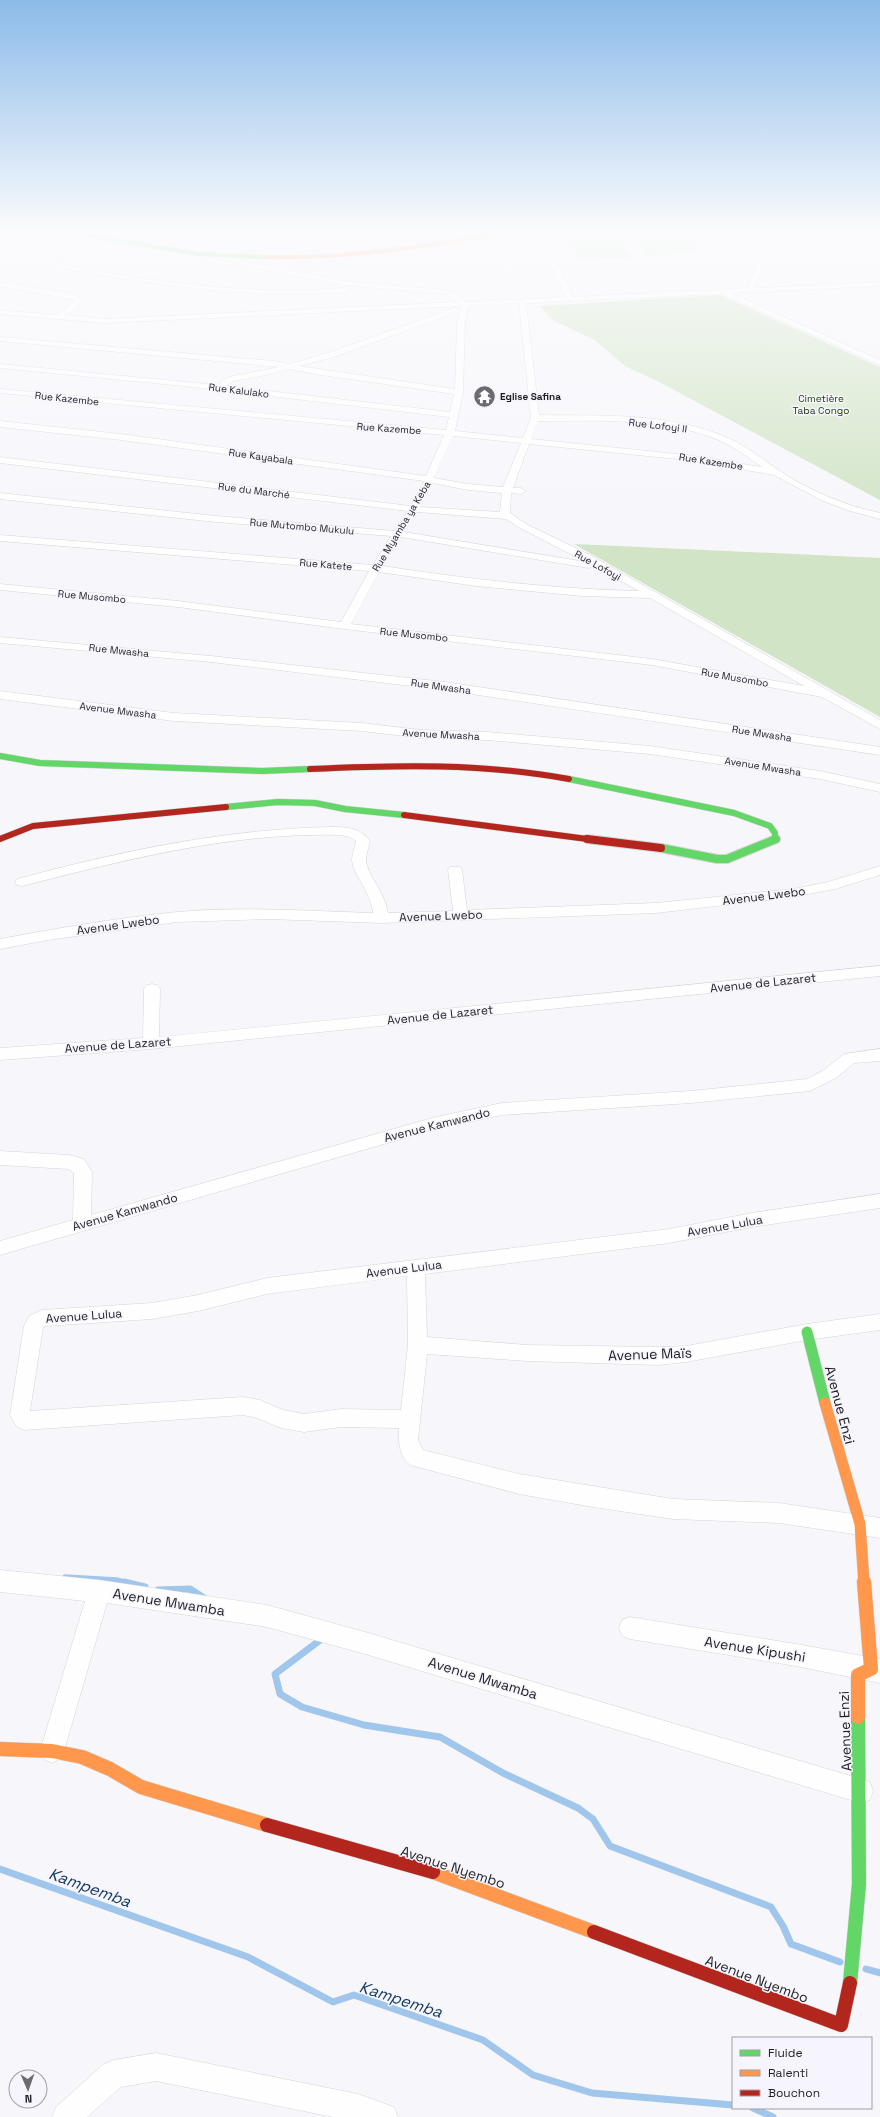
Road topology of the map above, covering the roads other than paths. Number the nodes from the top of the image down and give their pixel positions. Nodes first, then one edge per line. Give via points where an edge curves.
1 (400, 330) edge
2 (463, 330) edge
3 (525, 330) edge
4 (806, 330) edge
5 (0, 339) edge
6 (880, 363) edge
7 (0, 366) edge
8 (289, 366) junction
9 (218, 388) junction
10 (0, 391) edge
11 (460, 392) junction
12 (454, 415) junction
13 (535, 418) junction
14 (0, 424) edge
15 (450, 432) junction
16 (526, 441) junction
17 (0, 460) edge
18 (777, 473) junction
19 (429, 480) junction
20 (507, 490) junction
21 (521, 491) dead end
22 (0, 496) edge
23 (414, 509) junction
24 (508, 516) junction
25 (880, 516) edge
26 (398, 534) junction
27 (0, 538) edge
28 (602, 567) junction
29 (376, 568) junction
30 (0, 587) edge
31 (652, 596) junction
32 (344, 626) junction
33 (0, 640) edge
34 (826, 694) junction
35 (0, 695) edge
36 (880, 725) edge
37 (880, 751) edge
38 (0, 756) edge
39 (880, 788) edge
40 (0, 839) edge
41 (455, 870) dead end
42 (880, 870) edge
43 (22, 882) dead end
44 (461, 916) junction
45 (381, 918) junction
46 (0, 944) edge
47 (880, 971) edge
48 (152, 989) dead end
49 (151, 1044) junction
50 (0, 1054) edge
51 (880, 1055) edge
52 (0, 1158) edge
53 (880, 1201) edge
54 (82, 1224) junction
55 (0, 1248) edge
56 (416, 1268) junction
57 (880, 1322) edge
58 (806, 1332) junction
59 (418, 1345) junction
60 (412, 1419) junction
61 (860, 1524) junction
62 (880, 1528) edge
63 (0, 1581) edge
64 (99, 1591) junction
65 (630, 1628) dead end
66 (876, 1670) edge
67 (0, 1749) edge
68 (52, 1751) junction
69 (861, 1791) junction
70 (841, 2025) joint
71 (66, 2117) edge
72 (384, 2117) edge

1 - 8 street via 341,352
2 - 11 street, Rue Myamba ya Keba
3 - 13 street
4 - 6 street
5 - 8 street
7 - 9 street, Rue Kalulako
8 - 9 street via 231,379
8 - 11 street via 321,373
9 - 12 street, Rue Kalulako
10 - 15 street, Rue Kazembe via 214,413
11 - 12 street, Rue Myamba ya Keba
12 - 15 street, Rue Myamba ya Keba
13 - 16 street
13 - 18 street, Rue Lofoyi II via 620,420 683,426 730,442
14 - 19 street, Rue Kayabala via 136,439 416,476
15 - 16 street, Rue Kazembe
15 - 19 street, Rue Myamba ya Keba
16 - 18 street, Rue Kazembe via 676,456
16 - 20 street
17 - 23 street, Rue du Marché
18 - 25 street, Rue Lofoyi II via 834,503
19 - 20 street, Rue Kayabala
19 - 23 street, Rue Myamba ya Keba
20 - 21 street, Rue Kayabala
20 - 24 street via 504,508
22 - 26 street, Rue Mutombo Mukulu via 216,519
23 - 24 street, Rue du Marché
23 - 26 street, Rue Myamba ya Keba
24 - 28 street, Rue Lofoyi
26 - 28 street, Rue Mutombo Mukulu
26 - 29 street, Rue Myamba ya Keba
27 - 29 street, Rue Katete
28 - 31 street, Rue Lofoyi
29 - 31 street, Rue Katete via 582,593
29 - 32 street, Rue Myamba ya Keba
30 - 32 street, Rue Musombo via 178,604
31 - 34 street, Rue Lofoyi
32 - 34 street, Rue Musombo via 652,662
33 - 37 street, Rue Mwasha via 211,659 445,686
34 - 36 street, Rue Lofoyi
35 - 39 street, Avenue Mwasha via 174,717 362,727 420,734 486,736 650,750 813,773
38 - 40 street via 40,763 223,770 262,771 403,765 462,766 551,775 734,813 770,826 776,838 743,854 718,859 669,849 461,821 345,809 314,803 278,802 33,826
41 - 44 street
42 - 44 street, Avenue Lwebo via 818,889 750,898 628,910
43 - 45 street via 79,866 157,850 247,836 278,832 350,832 363,841 360,864 375,891
44 - 45 street, Avenue Lwebo
45 - 46 street, Avenue Lwebo via 268,914 161,918
47 - 49 street, Avenue de Lazaret
48 - 49 street
49 - 50 street, Avenue de Lazaret
51 - 54 street, Avenue Kamwando via 850,1058 830,1074 810,1085 502,1109 472,1114 436,1122
52 - 54 street via 78,1164 83,1172
53 - 56 street, Avenue Lulua via 752,1220 669,1236
54 - 55 street, Avenue Kamwando
56 - 59 street
56 - 60 street, Avenue Lulua via 267,1286 152,1311 38,1319 34,1326 20,1410 24,1421 243,1406 260,1409 281,1419 304,1423 341,1418
57 - 58 street, Avenue Maïs
58 - 59 street, Avenue Maïs via 686,1354 659,1356 527,1353
58 - 61 street, Avenue Enzi
59 - 60 street
60 - 61 street via 408,1440 412,1454 417,1458 519,1484 673,1509 779,1513
61 - 62 street
61 - 66 street, Avenue Enzi
63 - 64 street, Avenue Mwamba
64 - 68 street
64 - 69 street, Avenue Mwamba via 267,1616
65 - 66 street, Avenue Kipushi
66 - 69 street, Avenue Enzi via 858,1675
67 - 68 street, Avenue Nyembo
68 - 70 street, Avenue Nyembo via 93,1760 141,1786 170,1797 449,1877
69 - 70 street, Avenue Enzi via 855,1944 848,1998
71 - 72 street via 114,2074 156,2067 358,2108

